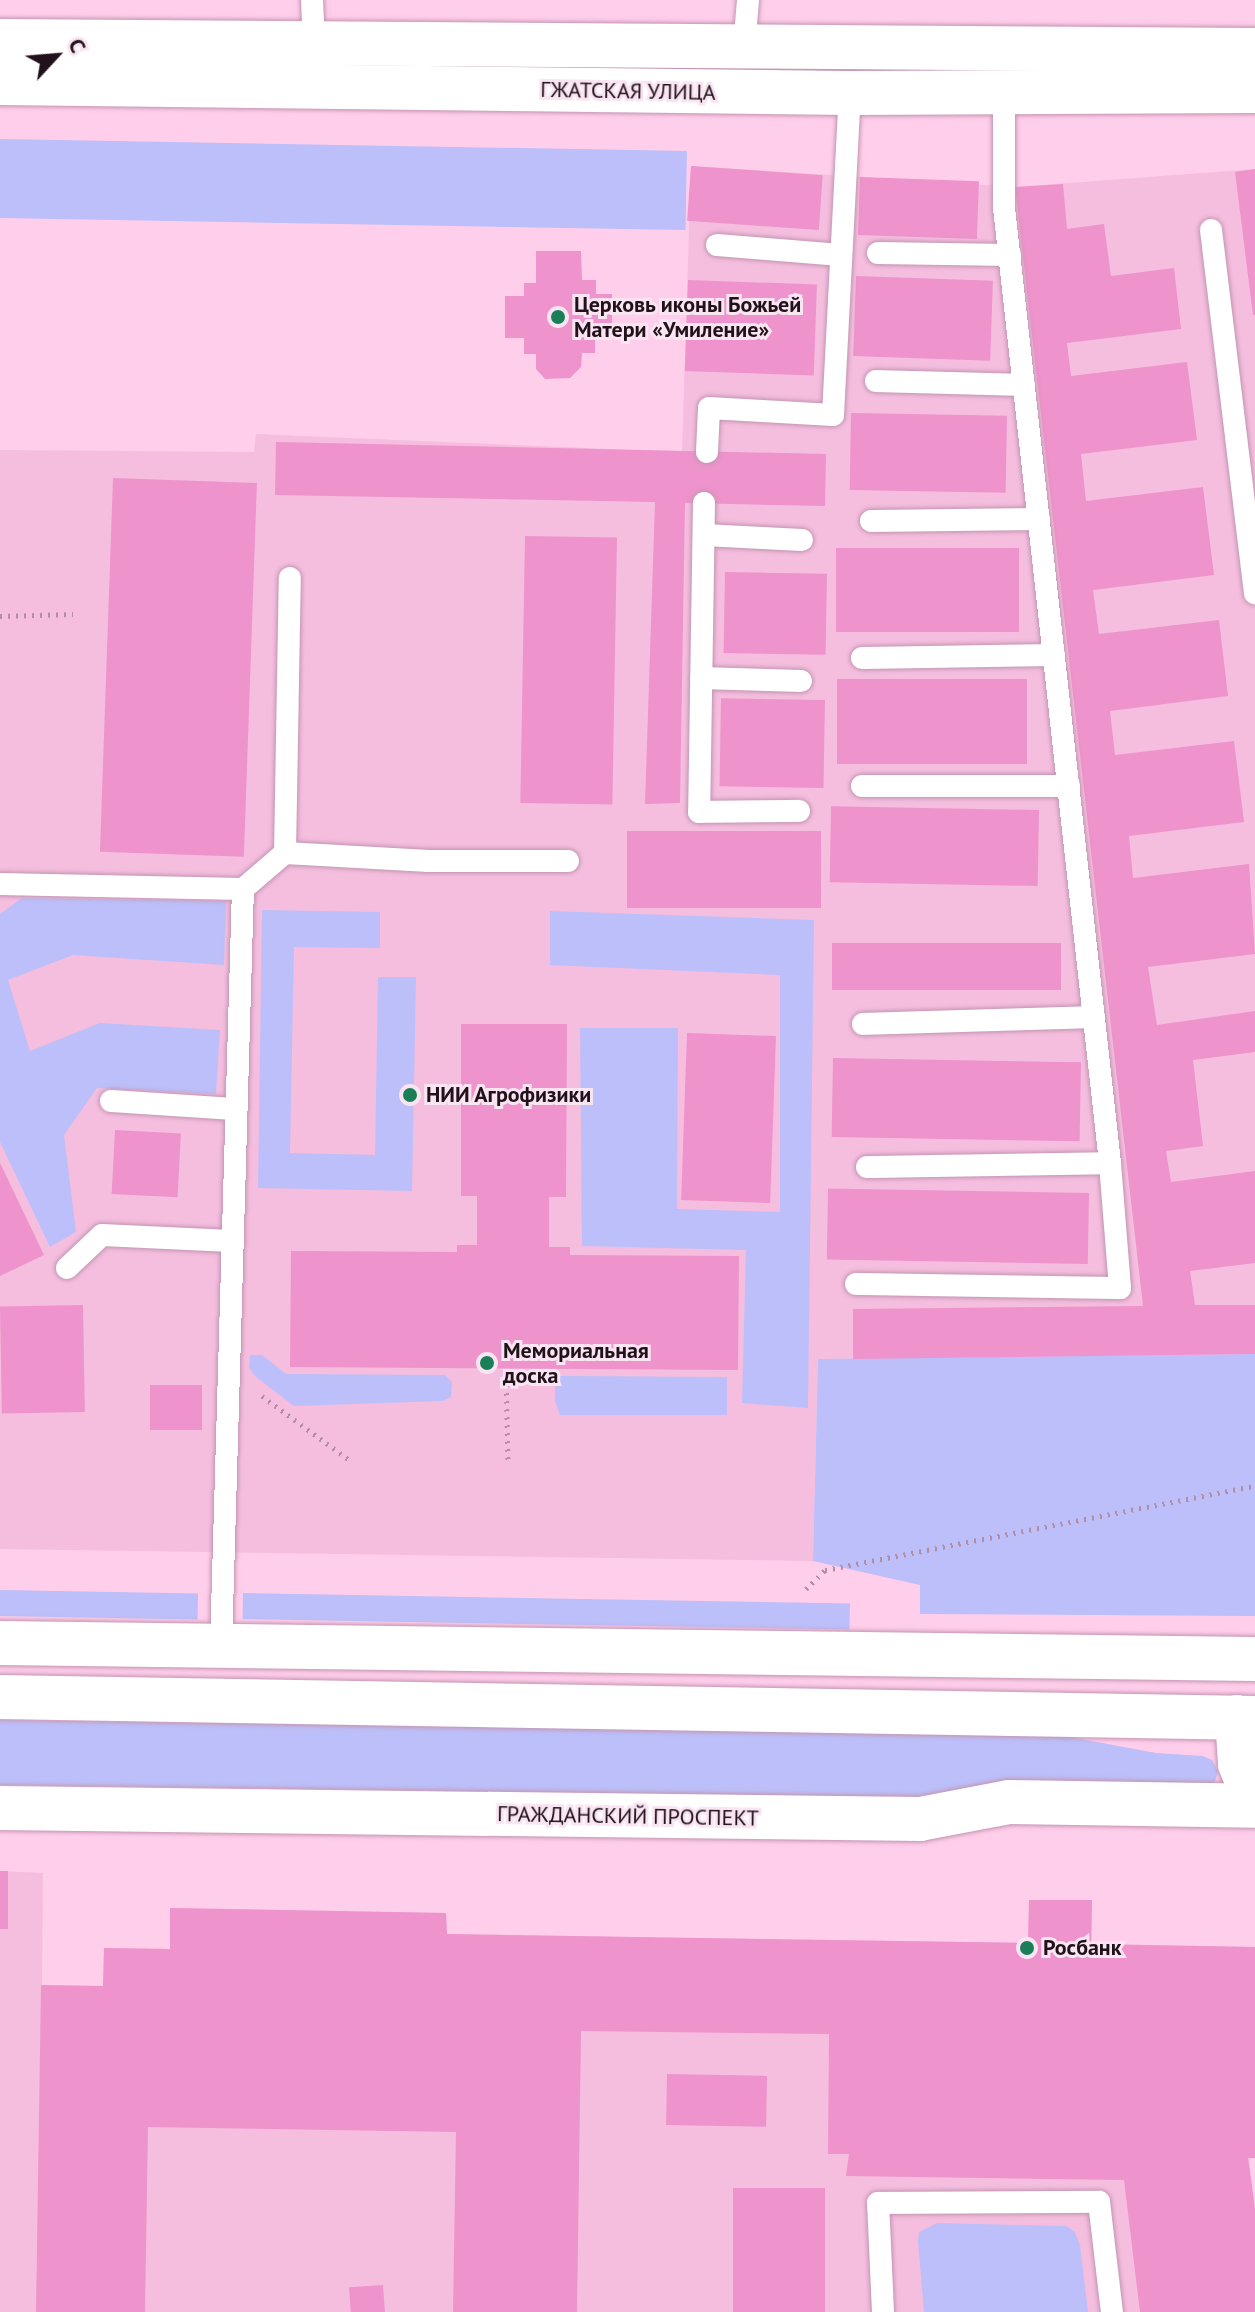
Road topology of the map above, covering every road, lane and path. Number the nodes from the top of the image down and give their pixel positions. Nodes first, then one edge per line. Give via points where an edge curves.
1 (312, 0) edge
2 (748, 0) edge
3 (0, 41) edge
4 (314, 44) junction
5 (744, 47) junction
6 (1255, 50) edge
7 (0, 83) edge
8 (1255, 91) edge
9 (1004, 92) junction
10 (850, 93) junction
11 (1211, 230) dead end
12 (717, 245) dead end
13 (878, 253) dead end
14 (841, 255) junction
15 (1010, 255) junction
16 (876, 381) dead end
17 (1024, 385) junction
18 (707, 452) dead end
19 (704, 503) dead end
20 (1039, 519) junction
21 (871, 521) dead end
22 (704, 535) junction
23 (802, 540) dead end
24 (290, 578) dead end
25 (1255, 593) edge
26 (73, 614) dead end
27 (0, 616) edge
28 (1054, 655) junction
29 (862, 658) dead end
30 (701, 678) junction
31 (801, 681) dead end
32 (862, 786) dead end
33 (1069, 786) junction
34 (799, 811) dead end
35 (285, 853) junction
36 (568, 861) dead end
37 (0, 884) edge
38 (243, 889) junction
39 (1094, 1017) junction
40 (863, 1024) dead end
41 (111, 1101) dead end
42 (235, 1109) junction
43 (1110, 1163) junction
44 (867, 1167) dead end
45 (231, 1241) junction
46 (67, 1268) dead end
47 (856, 1284) dead end
48 (506, 1369) dead end
49 (228, 1371) junction
50 (348, 1459) dead end
51 (508, 1461) dead end
52 (1255, 1486) edge
53 (806, 1589) dead end
54 (0, 1643) edge
55 (221, 1646) junction
56 (1255, 1659) edge
57 (0, 1697) edge
58 (1246, 1718) edge
59 (1255, 1804) edge
60 (0, 1808) edge
61 (883, 2312) edge
62 (1112, 2312) edge

1 - 4 lane
2 - 5 lane
3 - 4 street, ГЖАТСКАЯ УЛИЦА
4 - 5 street, ГЖАТСКАЯ УЛИЦА
5 - 6 street, ГЖАТСКАЯ УЛИЦА
7 - 10 street, ГЖАТСКАЯ УЛИЦА
8 - 9 street, ГЖАТСКАЯ УЛИЦА
9 - 10 street, ГЖАТСКАЯ УЛИЦА
9 - 15 lane via 1002,185
10 - 14 lane
11 - 25 lane
12 - 14 lane
13 - 15 lane
14 - 18 lane via 833,415 709,408
15 - 17 lane
16 - 17 lane
17 - 20 lane
19 - 22 lane
20 - 21 lane
20 - 28 lane
22 - 23 lane
22 - 30 lane
24 - 35 lane
26 - 27 path
28 - 29 lane
28 - 33 lane
30 - 31 lane
30 - 34 lane via 699,812
32 - 33 lane
33 - 39 lane
35 - 36 lane
35 - 38 lane
37 - 38 lane
38 - 42 lane
39 - 40 lane
39 - 43 lane
41 - 42 lane
42 - 45 lane
43 - 44 lane
43 - 47 lane via 1120,1288
45 - 46 lane via 102,1235
45 - 49 lane
48 - 51 path
49 - 50 path
49 - 55 lane
52 - 53 path via 825,1570
54 - 55 street
55 - 56 street
57 - 58 street, ГРАЖДАНСКИЙ ПРОСПЕКТ
58 - 59 street, ГРАЖДАНСКИЙ ПРОСПЕКТ via 1240,1764
59 - 60 street, ГРАЖДАНСКИЙ ПРОСПЕКТ via 1009,1802 920,1819
61 - 62 lane via 878,2203 1099,2202

